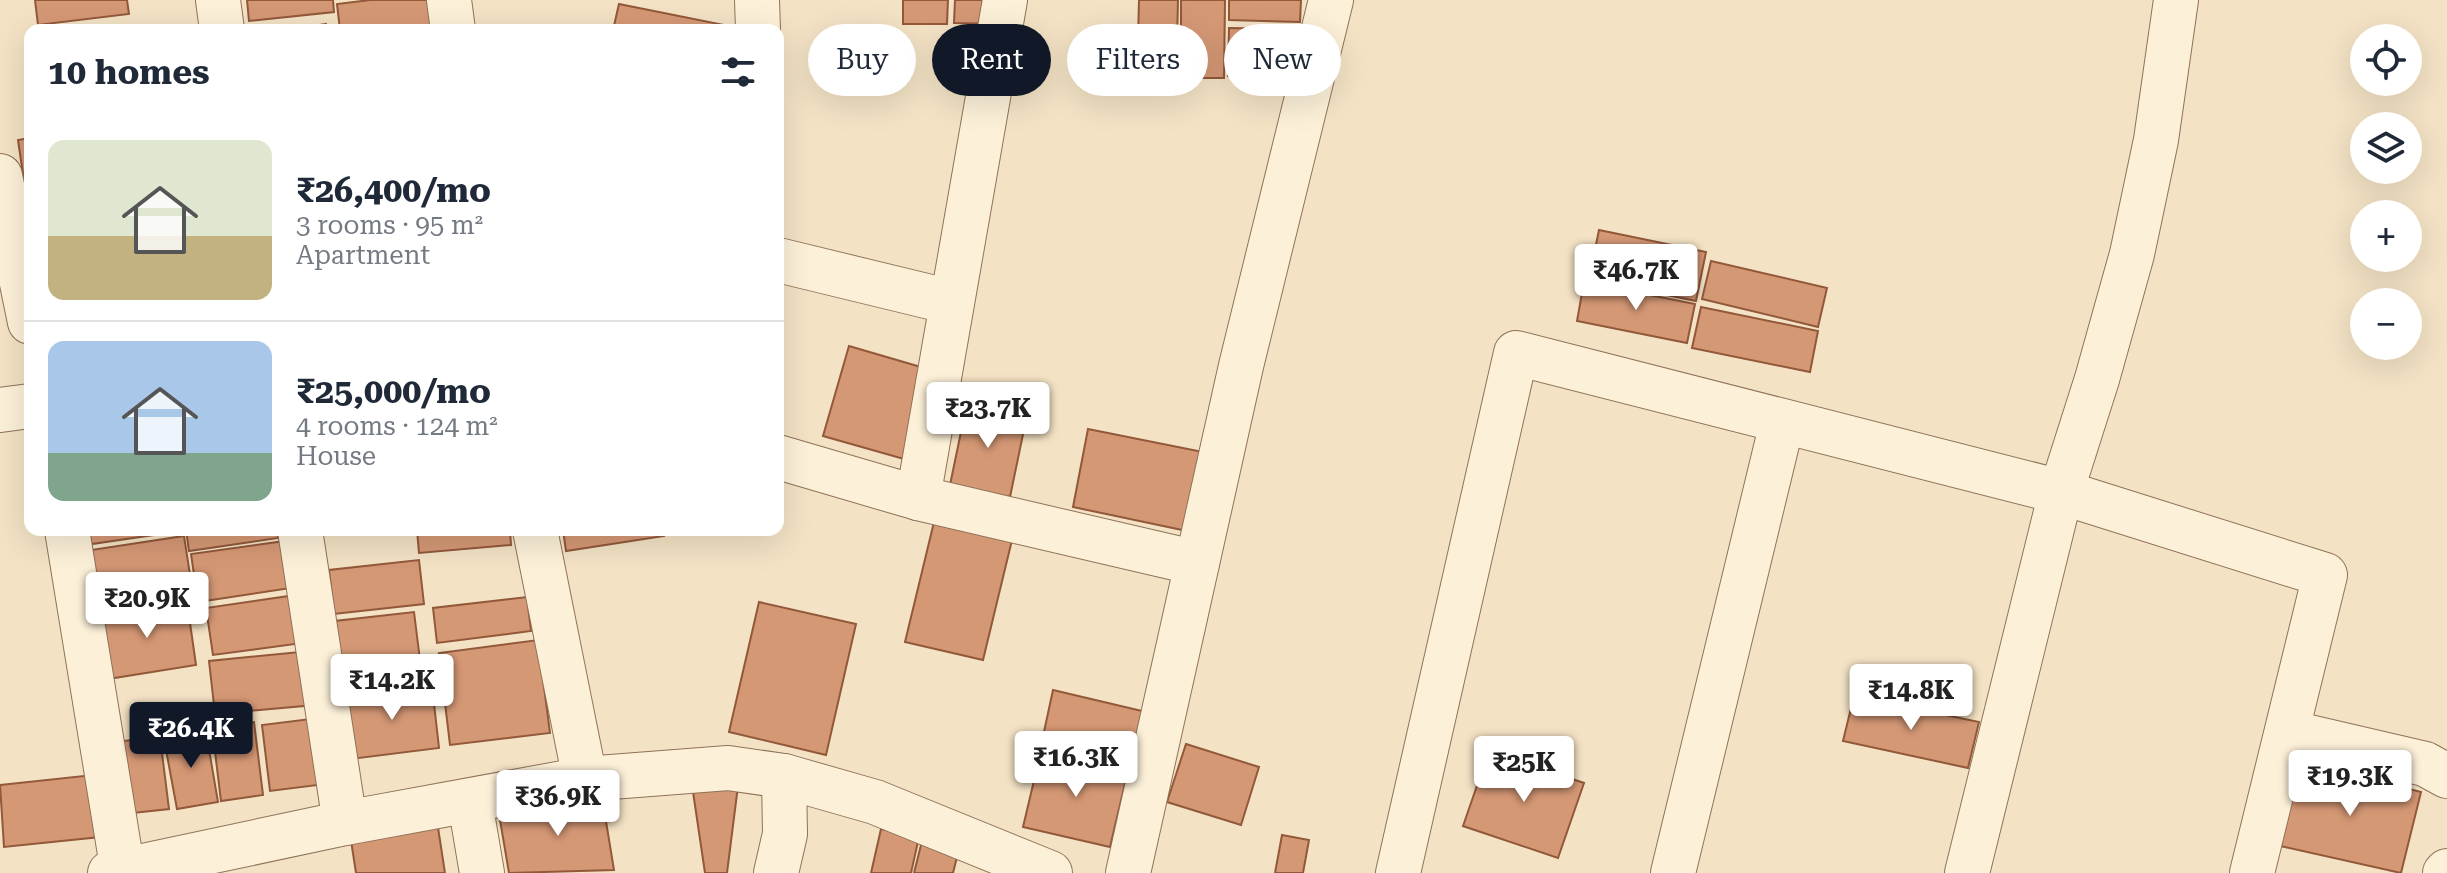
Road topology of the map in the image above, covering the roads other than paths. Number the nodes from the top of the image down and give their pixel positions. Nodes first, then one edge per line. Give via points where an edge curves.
1 (218, 0) edge
2 (449, 0) edge
3 (757, 0) edge
4 (1005, 0) edge
5 (1331, 0) edge
6 (2176, 0) edge
7 (221, 24) edge
8 (452, 24) edge
9 (758, 24) edge
10 (0, 176) edge
11 (784, 261) edge
12 (24, 293) edge
13 (951, 302) junction
14 (24, 407) edge
15 (0, 410) edge
16 (1782, 423) junction
17 (784, 459) edge
18 (2061, 492) junction
19 (918, 498) junction
20 (68, 536) edge
21 (301, 536) edge
22 (536, 536) edge
23 (1197, 563) junction
24 (2287, 732) junction
25 (784, 776) junction
26 (2447, 776) edge
27 (585, 779) junction
28 (470, 802) junction
29 (345, 823) junction
30 (252, 859) edge
31 (116, 872) edge
32 (482, 873) edge
33 (776, 873) edge
34 (1050, 873) edge
35 (1128, 873) edge
36 (1398, 873) edge
37 (1673, 873) edge
38 (1967, 873) edge
39 (2252, 873) edge

1 - 7 street
2 - 8 street
3 - 9 street
4 - 13 street
5 - 23 street
6 - 18 street via 2156,140 2132,254
10 - 12 street
11 - 13 street
13 - 19 street
14 - 15 street
16 - 18 street
16 - 36 street via 1516,353
16 - 37 street
17 - 19 street
18 - 24 street via 2325,575
18 - 38 street
19 - 23 street
20 - 31 street
21 - 29 street
22 - 27 street
23 - 35 street
24 - 26 street via 2425,764
24 - 39 street
25 - 27 street via 728,768
25 - 33 street via 785,834
25 - 34 street via 875,802
27 - 28 street
28 - 29 street
28 - 32 street
29 - 30 street
30 - 31 street

